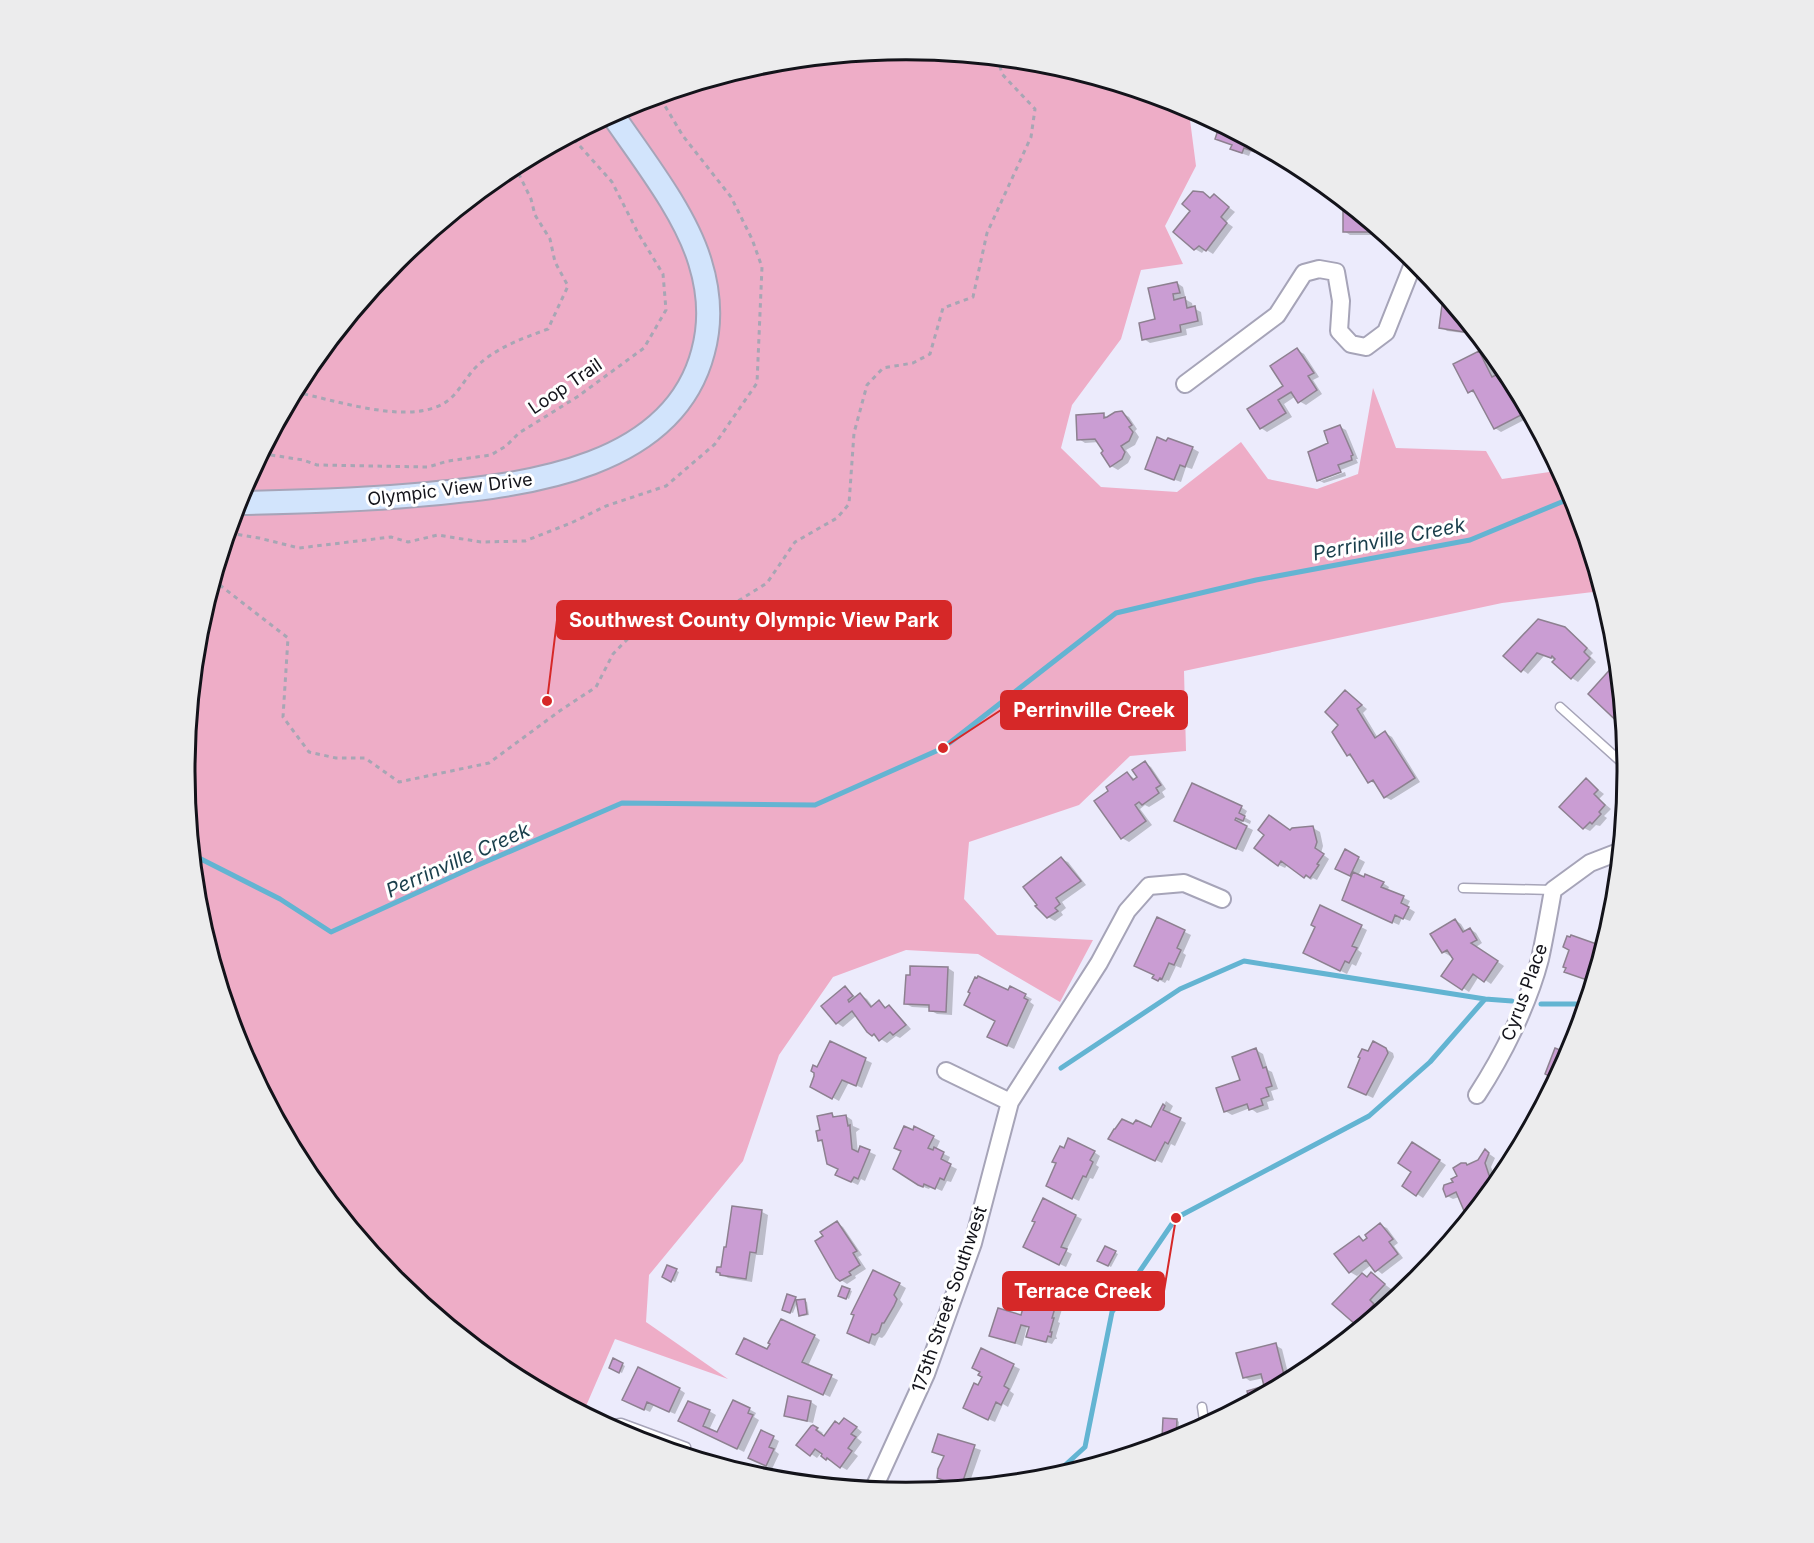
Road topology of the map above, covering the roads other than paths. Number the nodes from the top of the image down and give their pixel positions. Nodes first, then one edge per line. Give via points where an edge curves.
1 (617, 122) edge
2 (1411, 269) edge
3 (1185, 384) dead end
4 (249, 503) edge
5 (1560, 706) dead end
6 (1618, 758) edge
7 (1613, 854) edge
8 (1463, 888) dead end
9 (1554, 890) junction
10 (1222, 899) dead end
11 (945, 1071) dead end
12 (1477, 1095) dead end
13 (1010, 1102) junction
14 (1202, 1407) dead end
15 (1204, 1418) edge
16 (634, 1429) edge
17 (686, 1447) dead end
18 (877, 1482) edge

1 - 4 main road, Olympic View Drive via 676,211 692,241 705,282 707,324 700,366 681,400 664,419 611,455 539,479 405,497
2 - 3 street via 1386,332 1366,348 1351,344 1339,331 1341,301 1336,272 1319,269 1304,273 1277,315
5 - 6 lane
7 - 9 street via 1590,863
8 - 9 lane
9 - 12 street, Cyrus Place via 1539,961 1521,1010 1496,1066
10 - 13 street, 175th Street Southwest via 1184,883 1149,886 1127,910 1099,963
11 - 13 street
13 - 18 street, 175th Street Southwest via 973,1243 926,1374
14 - 15 lane
16 - 17 lane

